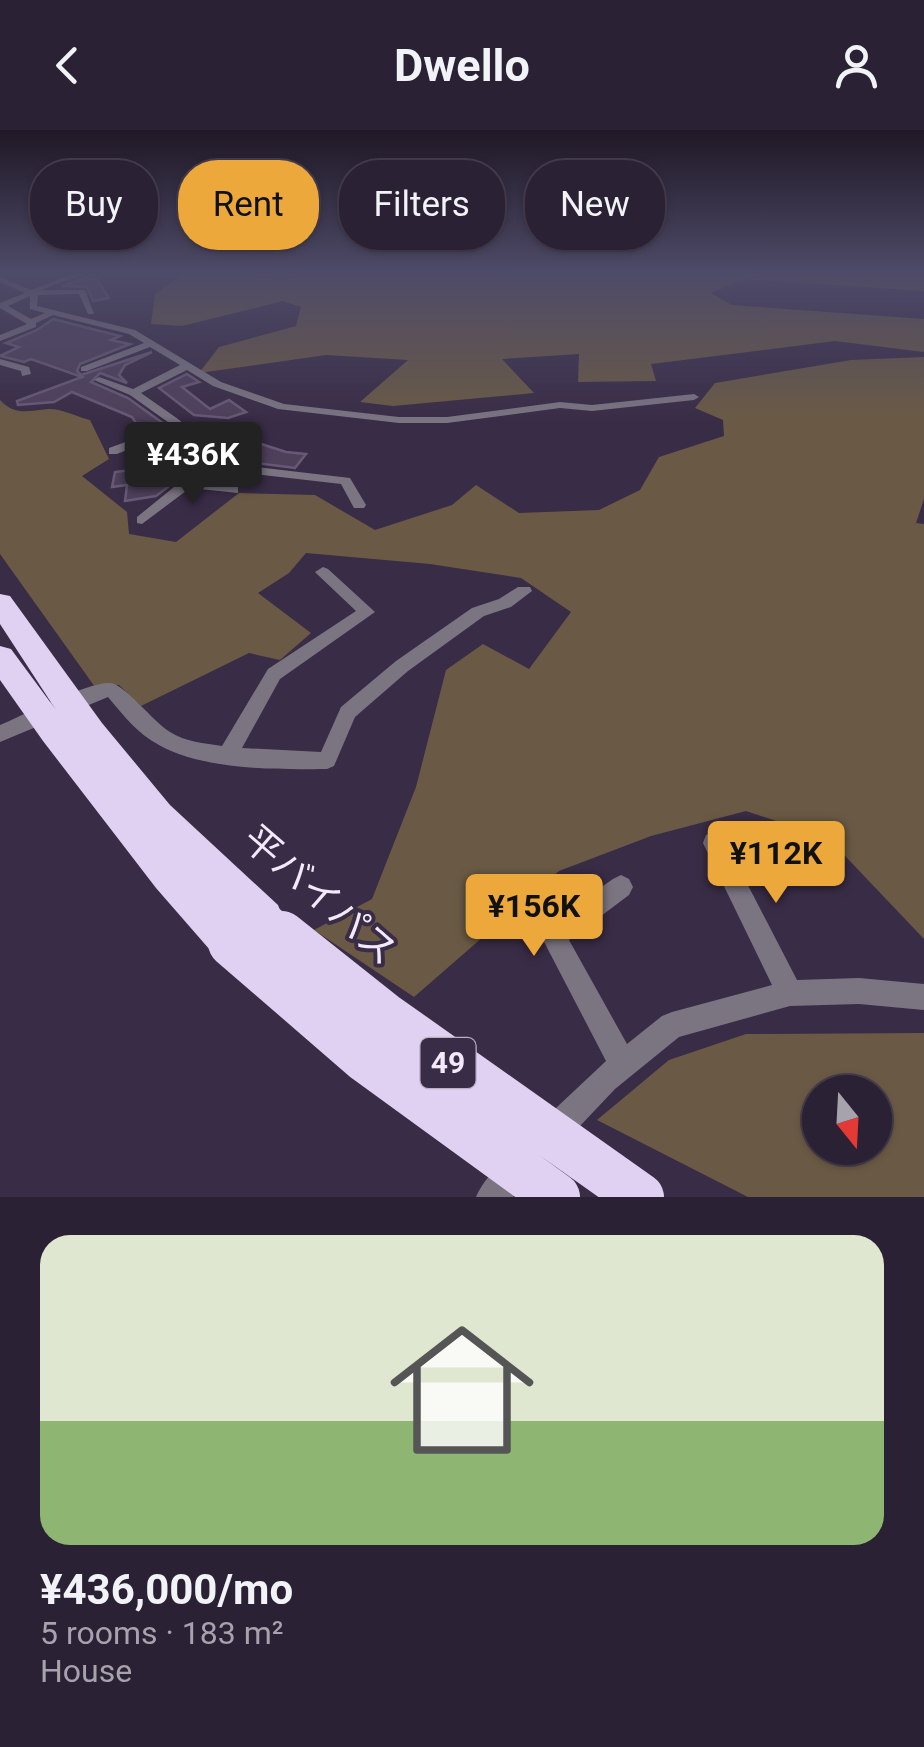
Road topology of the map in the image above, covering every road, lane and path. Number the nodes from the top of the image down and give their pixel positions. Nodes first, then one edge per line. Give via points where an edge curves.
1 (31, 323) edge
2 (91, 323) edge
3 (0, 338) edge
4 (150, 344) junction
5 (0, 362) edge
6 (184, 367) junction
7 (84, 369) dead end
8 (26, 374) dead end
9 (99, 380) dead end
10 (134, 393) junction
11 (694, 396) dead end
12 (179, 426) junction
13 (114, 451) dead end
14 (227, 467) junction
15 (164, 471) dead end
16 (188, 486) junction
17 (234, 490) dead end
18 (359, 504) dead end
19 (142, 520) dead end
20 (323, 572) dead end
21 (524, 591) dead end
22 (0, 603) edge
23 (0, 657) edge
24 (58, 710) junction
25 (0, 734) edge
26 (229, 754) junction
27 (714, 843) dead end
28 (621, 887) dead end
29 (247, 931) junction
30 (790, 992) junction
31 (924, 997) edge
32 (623, 1065) junction
33 (492, 1197) edge
34 (556, 1197) edge
35 (640, 1197) edge

1 - 3 street
2 - 4 street via 132,332
4 - 6 street
4 - 7 street
5 - 8 street
6 - 10 street
6 - 11 street via 282,407 399,420
9 - 10 street
10 - 12 street
12 - 13 street
12 - 14 street
14 - 16 street
14 - 18 street via 346,481
15 - 16 street
16 - 17 street
16 - 19 street
20 - 26 street via 367,612 274,674
21 - 26 street via 478,612 348,712 327,760
22 - 24 highway, 平バイパス / 49
23 - 24 highway, 平バイパス / 49
24 - 25 street
24 - 26 street via 112,690 174,745
24 - 29 highway, 平バイパス / 49 via 150,855
27 - 30 street
28 - 32 street via 553,936
29 - 34 highway, 平バイパス / 49, bridge via 365,1058
29 - 35 highway, 平バイパス / 49, bridge
30 - 31 street
30 - 32 street via 672,1026
32 - 33 street

